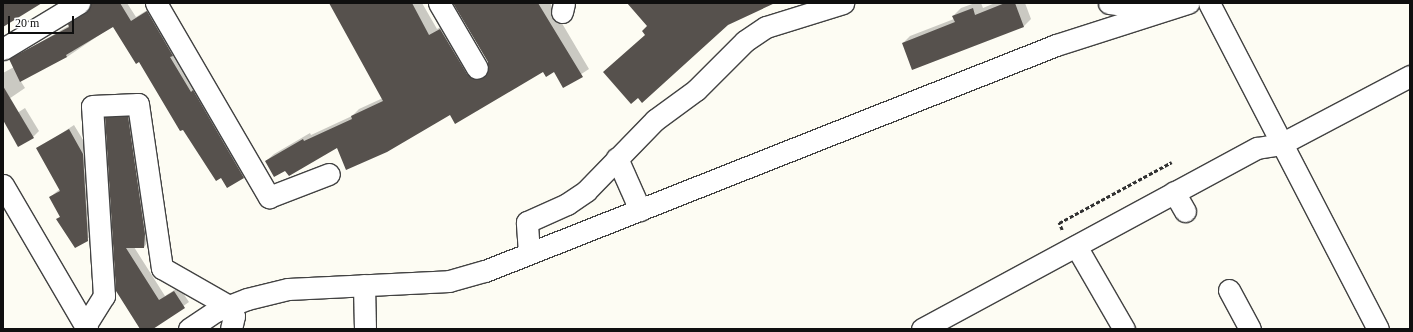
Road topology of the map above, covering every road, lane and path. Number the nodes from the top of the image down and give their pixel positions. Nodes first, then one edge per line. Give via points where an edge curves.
1 (79, 3) edge
2 (156, 3) edge
3 (439, 3) edge
4 (843, 3) edge
5 (1109, 3) edge
6 (1188, 3) edge
7 (1210, 3) edge
8 (1164, 11) junction
9 (3, 49) edge
10 (477, 68) dead end
11 (1410, 76) edge
12 (1282, 144) junction
13 (617, 158) junction
14 (1172, 162) dead end
15 (329, 174) dead end
16 (3, 186) edge
17 (1174, 192) junction
18 (640, 210) junction
19 (1185, 211) dead end
20 (1070, 240) junction
21 (529, 253) junction
22 (364, 285) junction
23 (1229, 290) dead end
24 (229, 306) junction
25 (86, 328) edge
26 (189, 329) edge
27 (231, 329) edge
28 (365, 329) edge
29 (922, 329) edge
30 (1124, 329) edge
31 (1250, 329) edge
32 (1378, 329) edge

1 - 9 street
2 - 15 street via 268,197
3 - 10 street
4 - 13 street via 766,27 745,41 696,90 655,120
5 - 8 street
6 - 8 street
7 - 12 street
8 - 18 street via 1056,45
11 - 12 street
12 - 17 street via 1257,148
12 - 32 street
13 - 18 street
13 - 21 street via 586,190 567,204 527,222
14 - 20 path via 1059,223
16 - 25 street
17 - 19 street
17 - 20 street
18 - 21 street
20 - 29 street
20 - 30 street
21 - 22 street via 485,271 449,281
22 - 24 street via 288,289
22 - 28 street
23 - 31 street
24 - 25 street via 162,268 138,104 92,106 104,296
24 - 26 street via 216,311
24 - 27 street via 234,316

